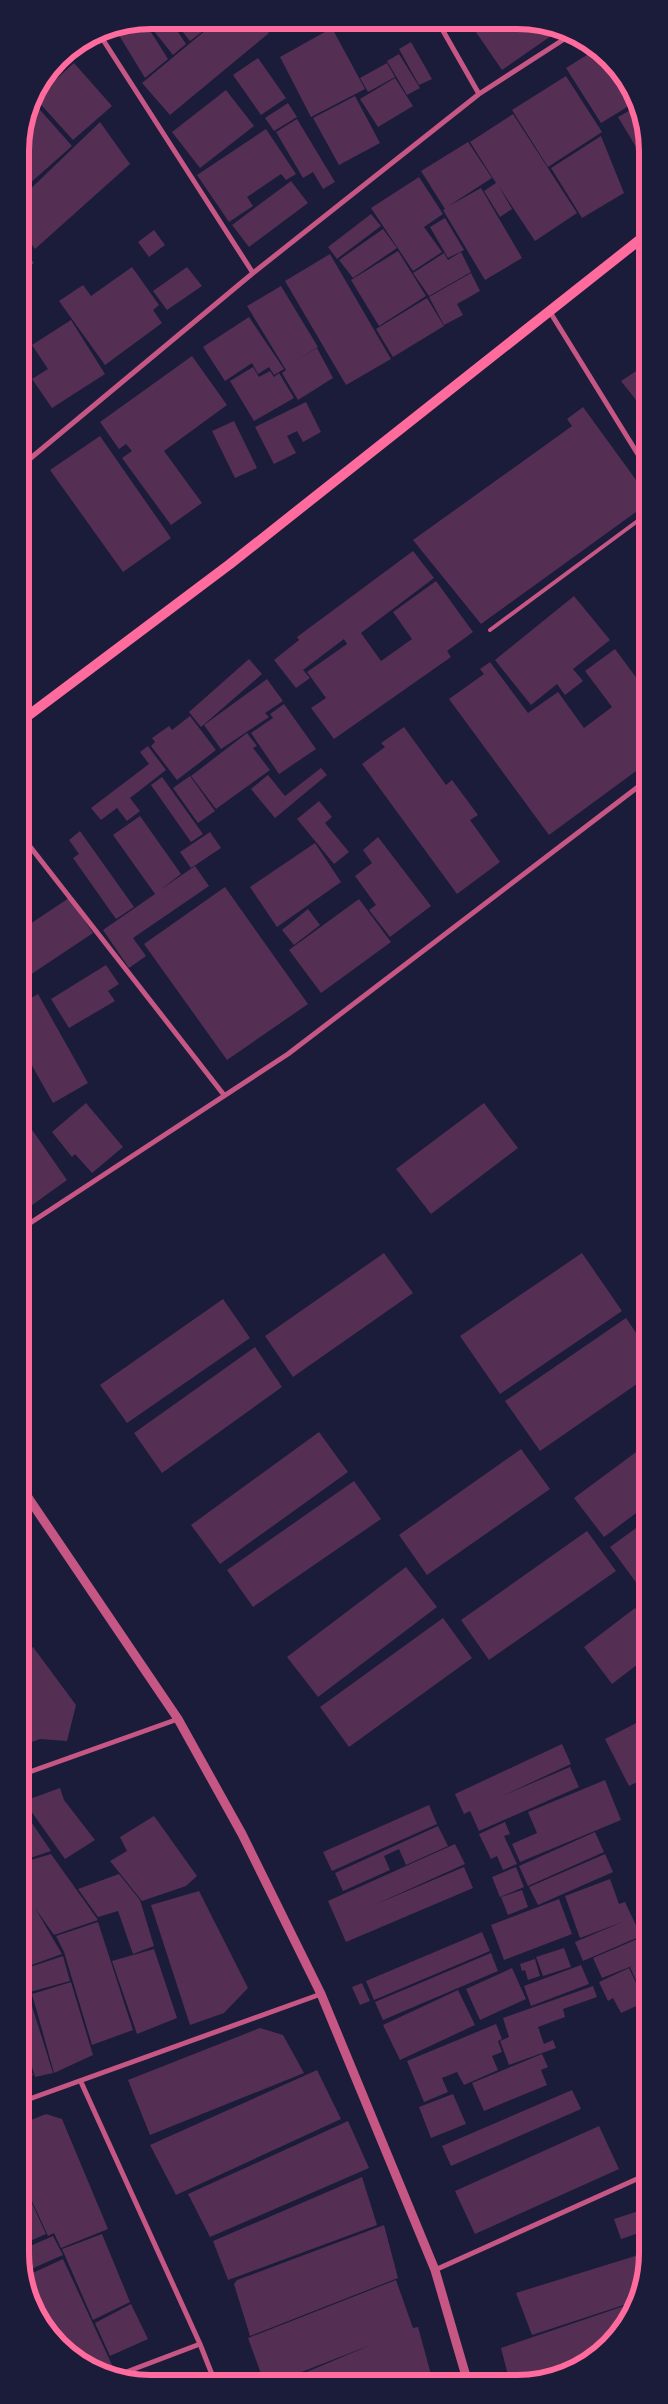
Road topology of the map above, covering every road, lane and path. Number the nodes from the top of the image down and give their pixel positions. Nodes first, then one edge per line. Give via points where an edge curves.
1 (442, 29) edge
2 (102, 39) edge
3 (565, 39) edge
4 (479, 94) junction
5 (639, 240) edge
6 (254, 273) junction
7 (550, 312) junction
8 (639, 456) edge
9 (29, 460) edge
10 (639, 520) edge
11 (490, 630) dead end
12 (29, 714) edge
13 (639, 786) edge
14 (29, 846) edge
15 (224, 1095) junction
16 (29, 1225) edge
17 (29, 1498) edge
18 (178, 1719) junction
19 (29, 1773) edge
20 (321, 1994) junction
21 (81, 2082) junction
22 (29, 2099) edge
23 (639, 2178) edge
24 (435, 2270) junction
25 (200, 2344) junction
26 (125, 2372) edge
27 (212, 2375) edge
28 (466, 2375) edge

1 - 4 street
2 - 6 street
3 - 4 street
4 - 6 street
5 - 7 main road
6 - 9 street
7 - 8 street
7 - 12 main road via 230,564
10 - 11 lane
13 - 15 street via 296,1048
14 - 15 street
15 - 16 street
17 - 18 street
18 - 19 street
18 - 20 street via 242,1834
20 - 21 street
20 - 24 street
21 - 22 street
21 - 25 street
23 - 24 street
24 - 28 street
25 - 26 street
25 - 27 street

